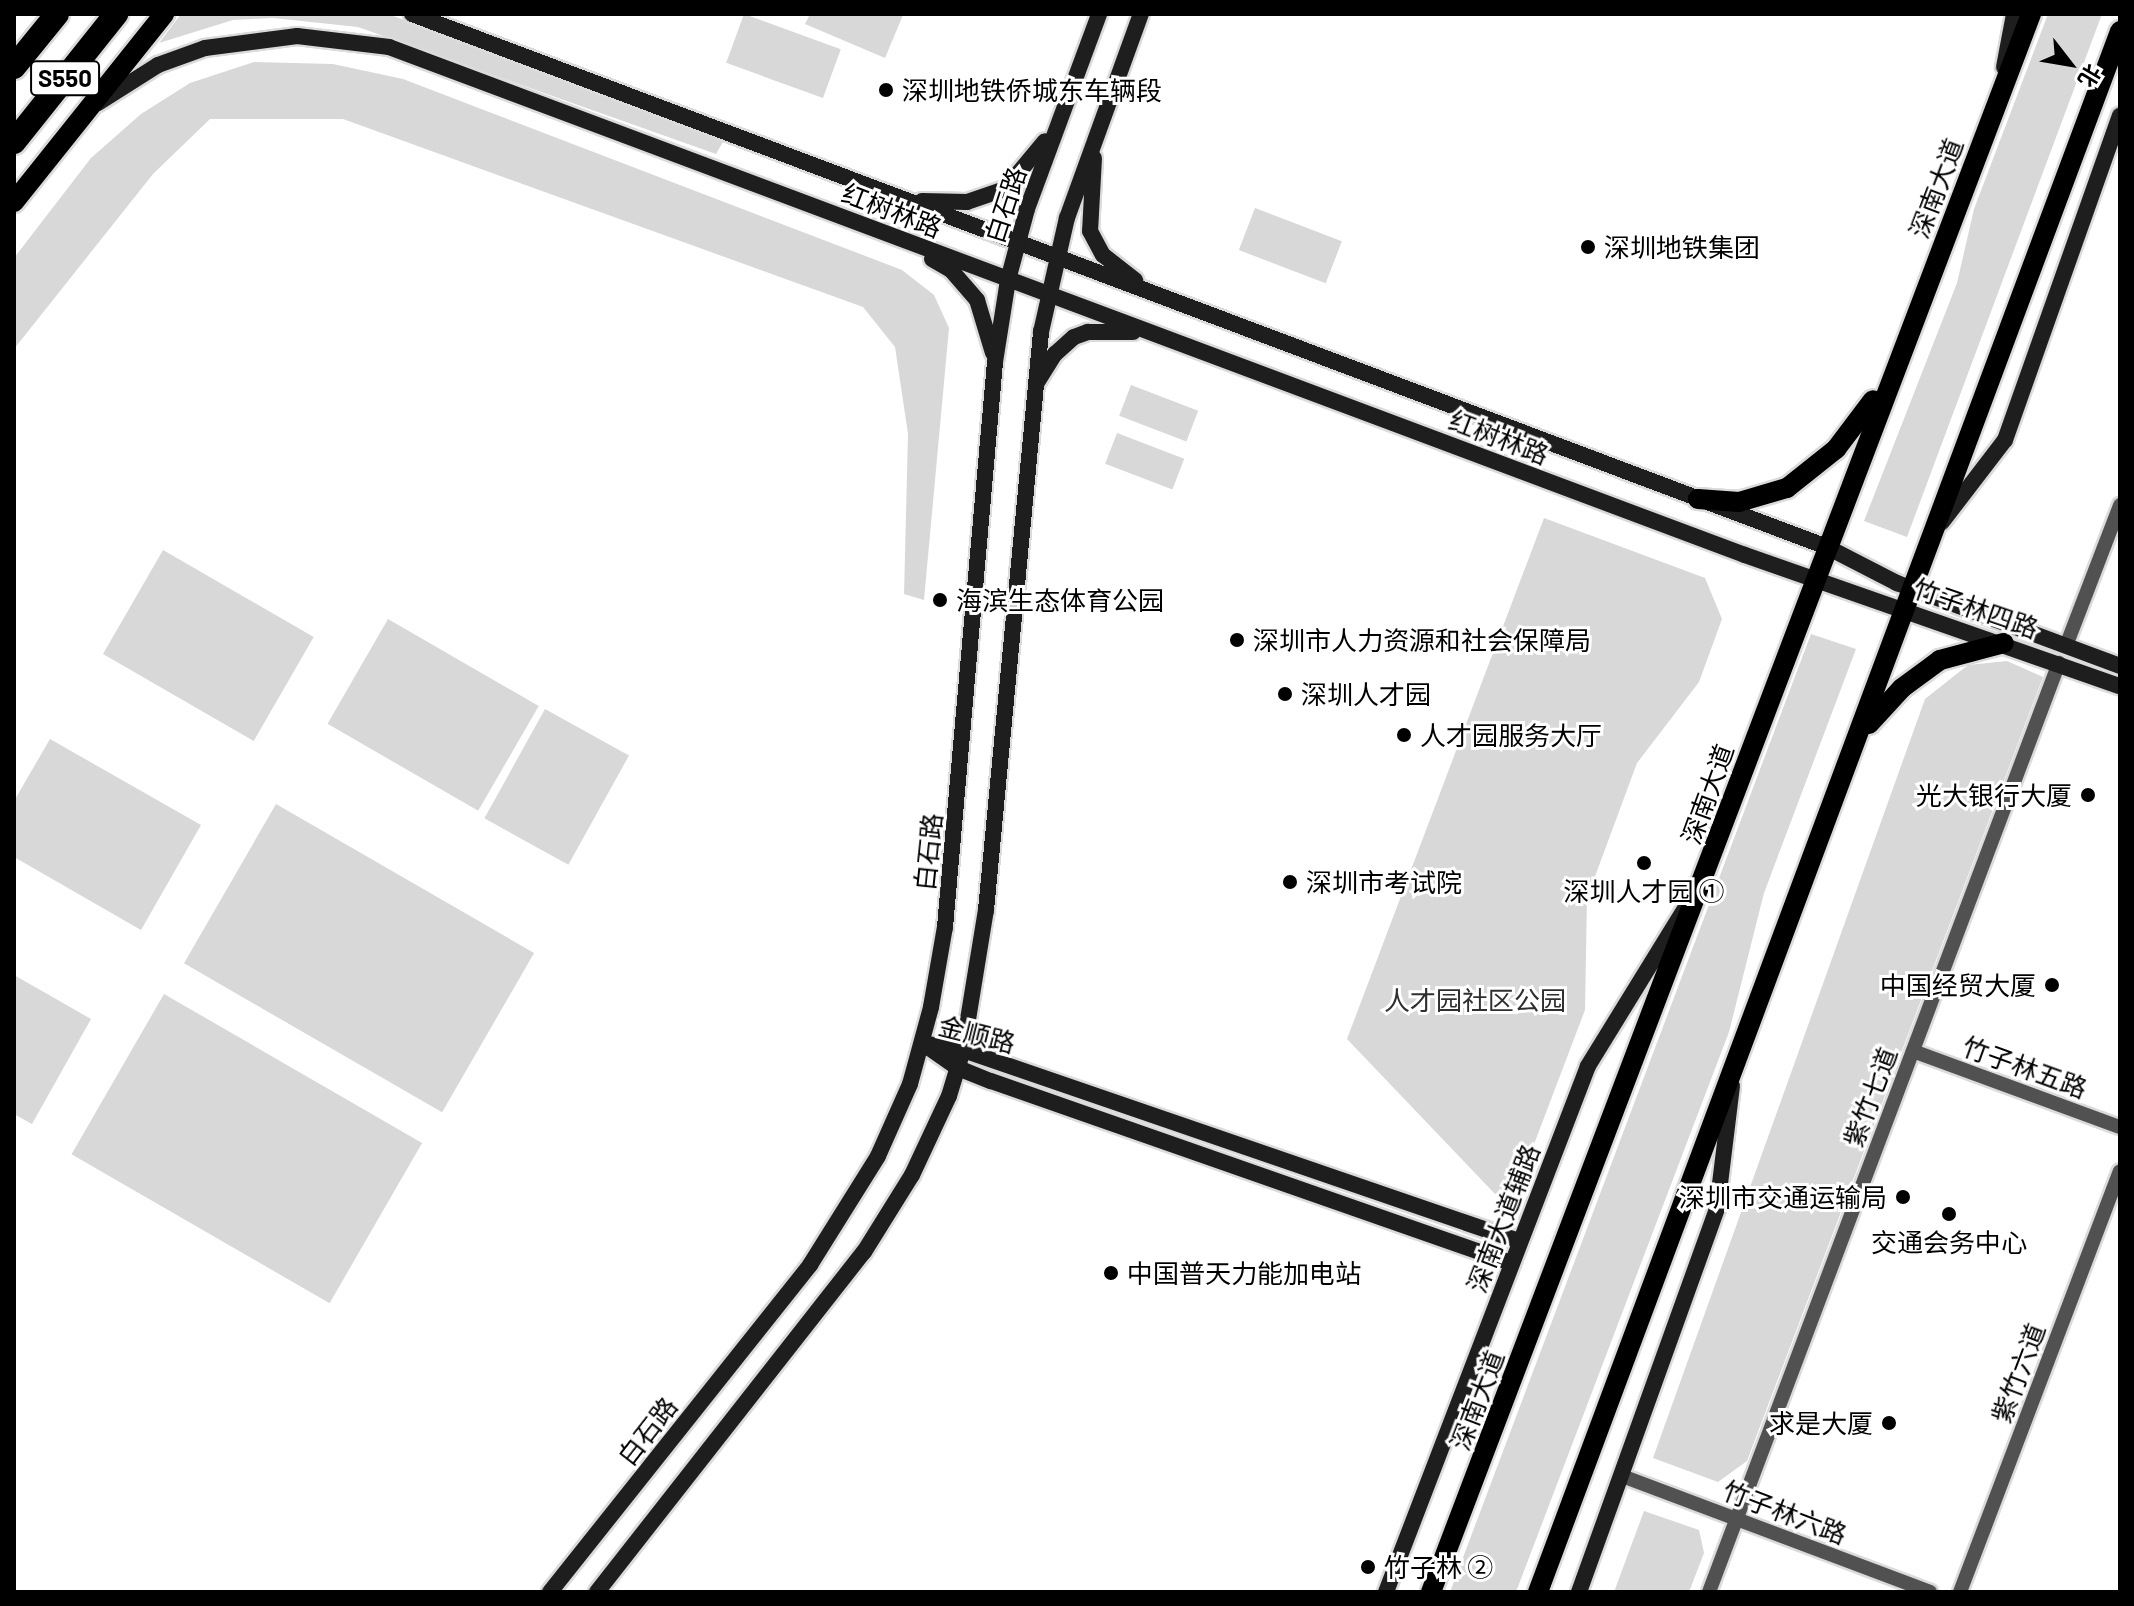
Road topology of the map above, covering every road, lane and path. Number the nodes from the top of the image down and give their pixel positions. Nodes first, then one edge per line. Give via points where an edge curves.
1 (57, 14) edge
2 (116, 14) edge
3 (164, 14) edge
4 (412, 14) edge
5 (1099, 14) edge
6 (1141, 14) edge
7 (2014, 14) edge
8 (2031, 14) edge
9 (2120, 31) edge
10 (14, 67) edge
11 (1994, 110) junction
12 (87, 111) junction
13 (1061, 116) junction
14 (2120, 116) edge
15 (1096, 133) junction
16 (14, 142) edge
17 (904, 200) junction
18 (14, 202) edge
19 (889, 234) junction
20 (1016, 243) junction
21 (1056, 258) junction
22 (1008, 280) junction
23 (1049, 295) junction
24 (1160, 296) junction
25 (1158, 335) junction
26 (1907, 336) junction
27 (995, 362) junction
28 (1033, 389) junction
29 (1698, 499) junction
30 (2120, 505) edge
31 (1931, 536) junction
32 (1827, 547) junction
33 (1815, 578) junction
34 (1912, 588) junction
35 (1905, 608) junction
36 (2004, 643) junction
37 (2066, 646) junction
38 (2059, 663) junction
39 (2120, 666) edge
40 (2120, 686) edge
41 (1858, 736) junction
42 (1703, 880) junction
43 (922, 1043) junction
44 (963, 1050) junction
45 (1913, 1051) junction
46 (1734, 1067) junction
47 (958, 1068) junction
48 (2120, 1127) edge
49 (2120, 1171) edge
50 (1519, 1241) junction
51 (1511, 1263) junction
52 (1622, 1476) junction
53 (1736, 1519) junction
54 (550, 1592) edge
55 (597, 1592) edge
56 (1386, 1592) edge
57 (1431, 1592) edge
58 (1538, 1592) edge
59 (1579, 1592) edge
60 (1709, 1592) edge
61 (1930, 1592) edge
62 (1960, 1592) edge

1 - 10 highway, S550
2 - 16 highway, S550
3 - 12 main road
4 - 17 main road, 红树林路
5 - 13 main road, 白石路
6 - 15 main road
7 - 11 main road
8 - 11 main road, 深南大道
9 - 31 main road
11 - 26 main road, 深南大道
12 - 18 main road
12 - 19 main road, 红树林路 via 158,65 205,48 297,36 361,42 413,54
13 - 17 main road via 1005,189 967,202
13 - 20 main road, 白石路
14 - 31 main road via 2005,440
15 - 21 main road
15 - 24 main road via 1090,231 1112,264
17 - 20 main road, 红树林路
19 - 22 main road, 红树林路
19 - 27 main road via 966,285 984,317
20 - 21 main road, 红树林路
20 - 22 main road, 白石路
21 - 23 main road
21 - 24 main road, 红树林路
22 - 23 main road, 红树林路
22 - 27 main road, 白石路
23 - 25 main road, 红树林路
23 - 28 main road
24 - 29 main road, 红树林路
25 - 28 main road via 1105,330 1074,337 1055,354
25 - 33 main road, 红树林路
26 - 29 main road via 1861,419 1811,472 1763,498
26 - 32 main road, 深南大道
27 - 43 main road, 白石路 via 945,927
28 - 44 main road via 989,880
29 - 32 main road, 红树林路
30 - 37 street
31 - 34 main road
32 - 33 main road, 深南大道
32 - 34 main road, 竹子林四路
33 - 35 main road, 竹子林四路
33 - 42 main road, 深南大道
34 - 35 main road
34 - 37 main road, 竹子林四路
35 - 36 main road, 竹子林四路
35 - 41 main road
36 - 38 main road, 竹子林四路
36 - 41 main road via 1940,660 1902,688
37 - 39 main road, 竹子林四路
38 - 40 main road, 竹子林四路
38 - 45 street, 紫竹七道
41 - 46 main road
42 - 50 main road, 深南大道辅路 via 1599,1046
42 - 57 main road, 深南大道
43 - 44 main road, 金顺路
43 - 47 main road, 金顺路
43 - 54 main road, 白石路 via 878,1156 826,1241
44 - 47 main road
44 - 50 main road, 金顺路
45 - 48 street, 竹子林五路
45 - 53 street, 紫竹七道
46 - 52 main road via 1717,1208
46 - 58 main road
47 - 51 main road, 金顺路
47 - 55 main road via 931,1138 864,1252
49 - 62 street, 紫竹六道
50 - 51 main road, 深南大道辅路
51 - 56 main road, 深南大道辅路
52 - 53 street, 竹子林六路
52 - 59 main road
53 - 60 street, 紫竹七道
53 - 61 street, 竹子林六路

